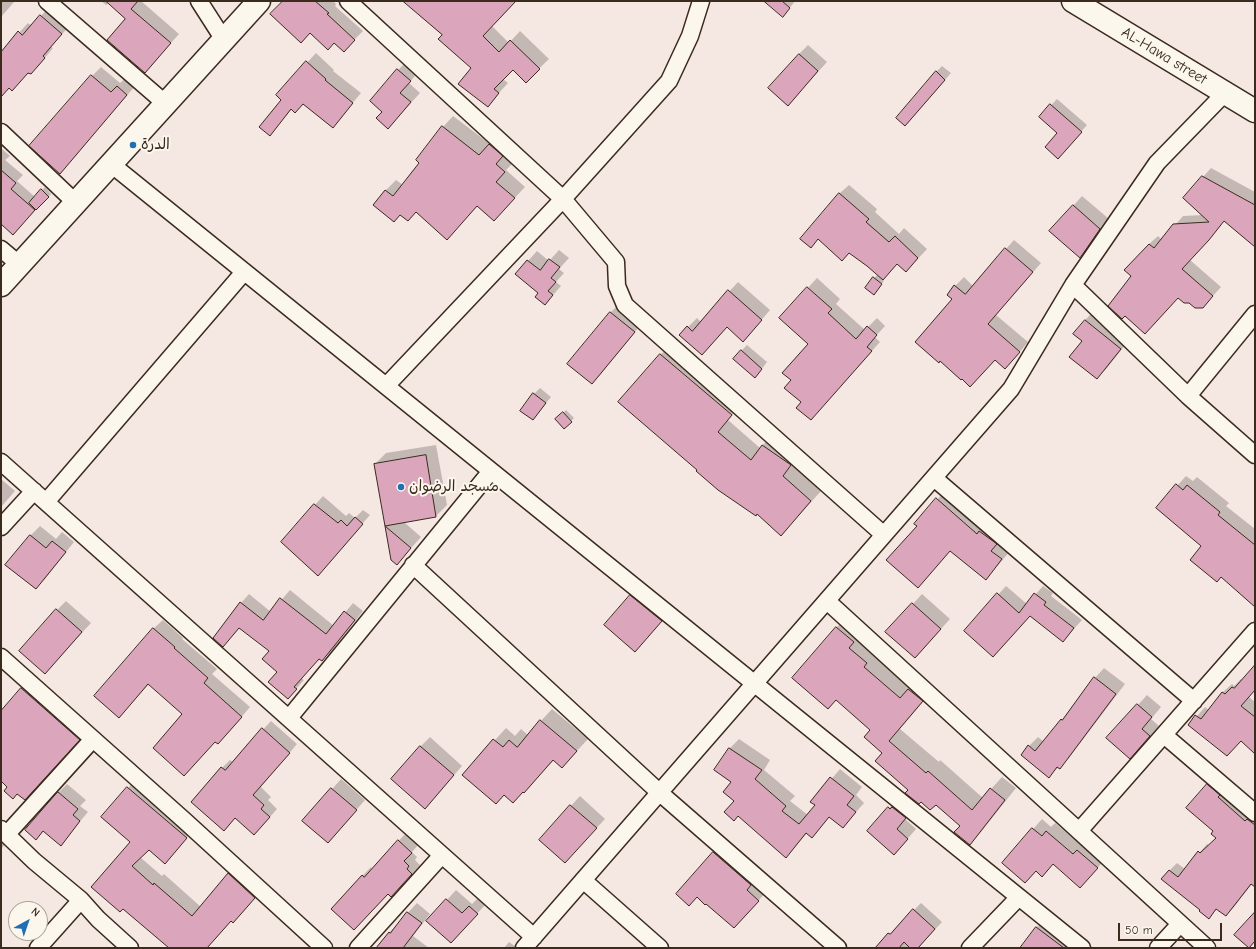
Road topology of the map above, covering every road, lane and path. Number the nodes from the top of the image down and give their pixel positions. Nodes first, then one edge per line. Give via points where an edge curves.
1 (47, 1) edge
2 (199, 1) edge
3 (260, 1) edge
4 (348, 1) edge
5 (701, 1) edge
6 (1073, 1) edge
7 (224, 40) junction
8 (1225, 93) junction
9 (166, 104) junction
10 (1255, 111) edge
11 (1, 132) edge
12 (111, 164) junction
13 (563, 199) junction
14 (76, 203) junction
15 (1, 249) edge
16 (20, 265) junction
17 (244, 272) junction
18 (1, 285) edge
19 (1073, 285) junction
20 (1255, 314) edge
21 (386, 386) junction
22 (1188, 396) junction
23 (1255, 455) edge
24 (1, 462) edge
25 (490, 471) junction
26 (934, 478) junction
27 (34, 491) junction
28 (46, 502) junction
29 (1, 527) edge
30 (884, 535) junction
31 (413, 565) junction
32 (827, 601) junction
33 (1255, 631) edge
34 (1, 657) edge
35 (755, 684) junction
36 (1194, 701) junction
37 (289, 718) junction
38 (1164, 734) junction
39 (93, 739) junction
40 (660, 793) junction
41 (1255, 813) edge
42 (1079, 831) junction
43 (4, 832) edge
44 (442, 855) junction
45 (583, 880) junction
46 (1019, 898) junction
47 (81, 900) junction
48 (1180, 924) junction
49 (529, 942) edge
50 (650, 945) edge
51 (38, 948) edge
52 (130, 948) edge
53 (324, 948) edge
54 (358, 948) edge
55 (838, 948) edge
56 (970, 948) edge
57 (1082, 948) edge
58 (1158, 948) edge
59 (1206, 948) edge

1 - 9 street
2 - 7 street
3 - 7 street
4 - 13 street
5 - 13 street via 690,36 669,81
6 - 8 street, AL-Hawa street
7 - 9 street
8 - 10 street, AL-Hawa street
8 - 19 street via 1157,163
9 - 12 street
11 - 14 street
12 - 14 street
12 - 17 street
13 - 21 street
13 - 30 street via 616,262 617,286 626,305
14 - 16 street
15 - 16 street
16 - 18 street
17 - 21 street
17 - 28 street
19 - 22 street
19 - 26 street via 1011,389
20 - 22 street
21 - 25 street
22 - 23 street
24 - 27 street
25 - 31 street
25 - 35 street
26 - 30 street
26 - 36 street
27 - 28 street
27 - 29 street
28 - 37 street
30 - 32 street
31 - 37 street
31 - 40 street
32 - 35 street
32 - 42 street
33 - 36 street
34 - 39 street
35 - 40 street
35 - 46 street
36 - 38 street
37 - 44 street
38 - 41 street
38 - 42 street
39 - 43 street
39 - 53 street
40 - 45 street
40 - 55 street
42 - 48 street
43 - 47 street
44 - 49 street
44 - 54 street
45 - 49 street
45 - 50 street
46 - 56 street
46 - 57 street
47 - 51 street
47 - 52 street
48 - 58 street
48 - 59 street

